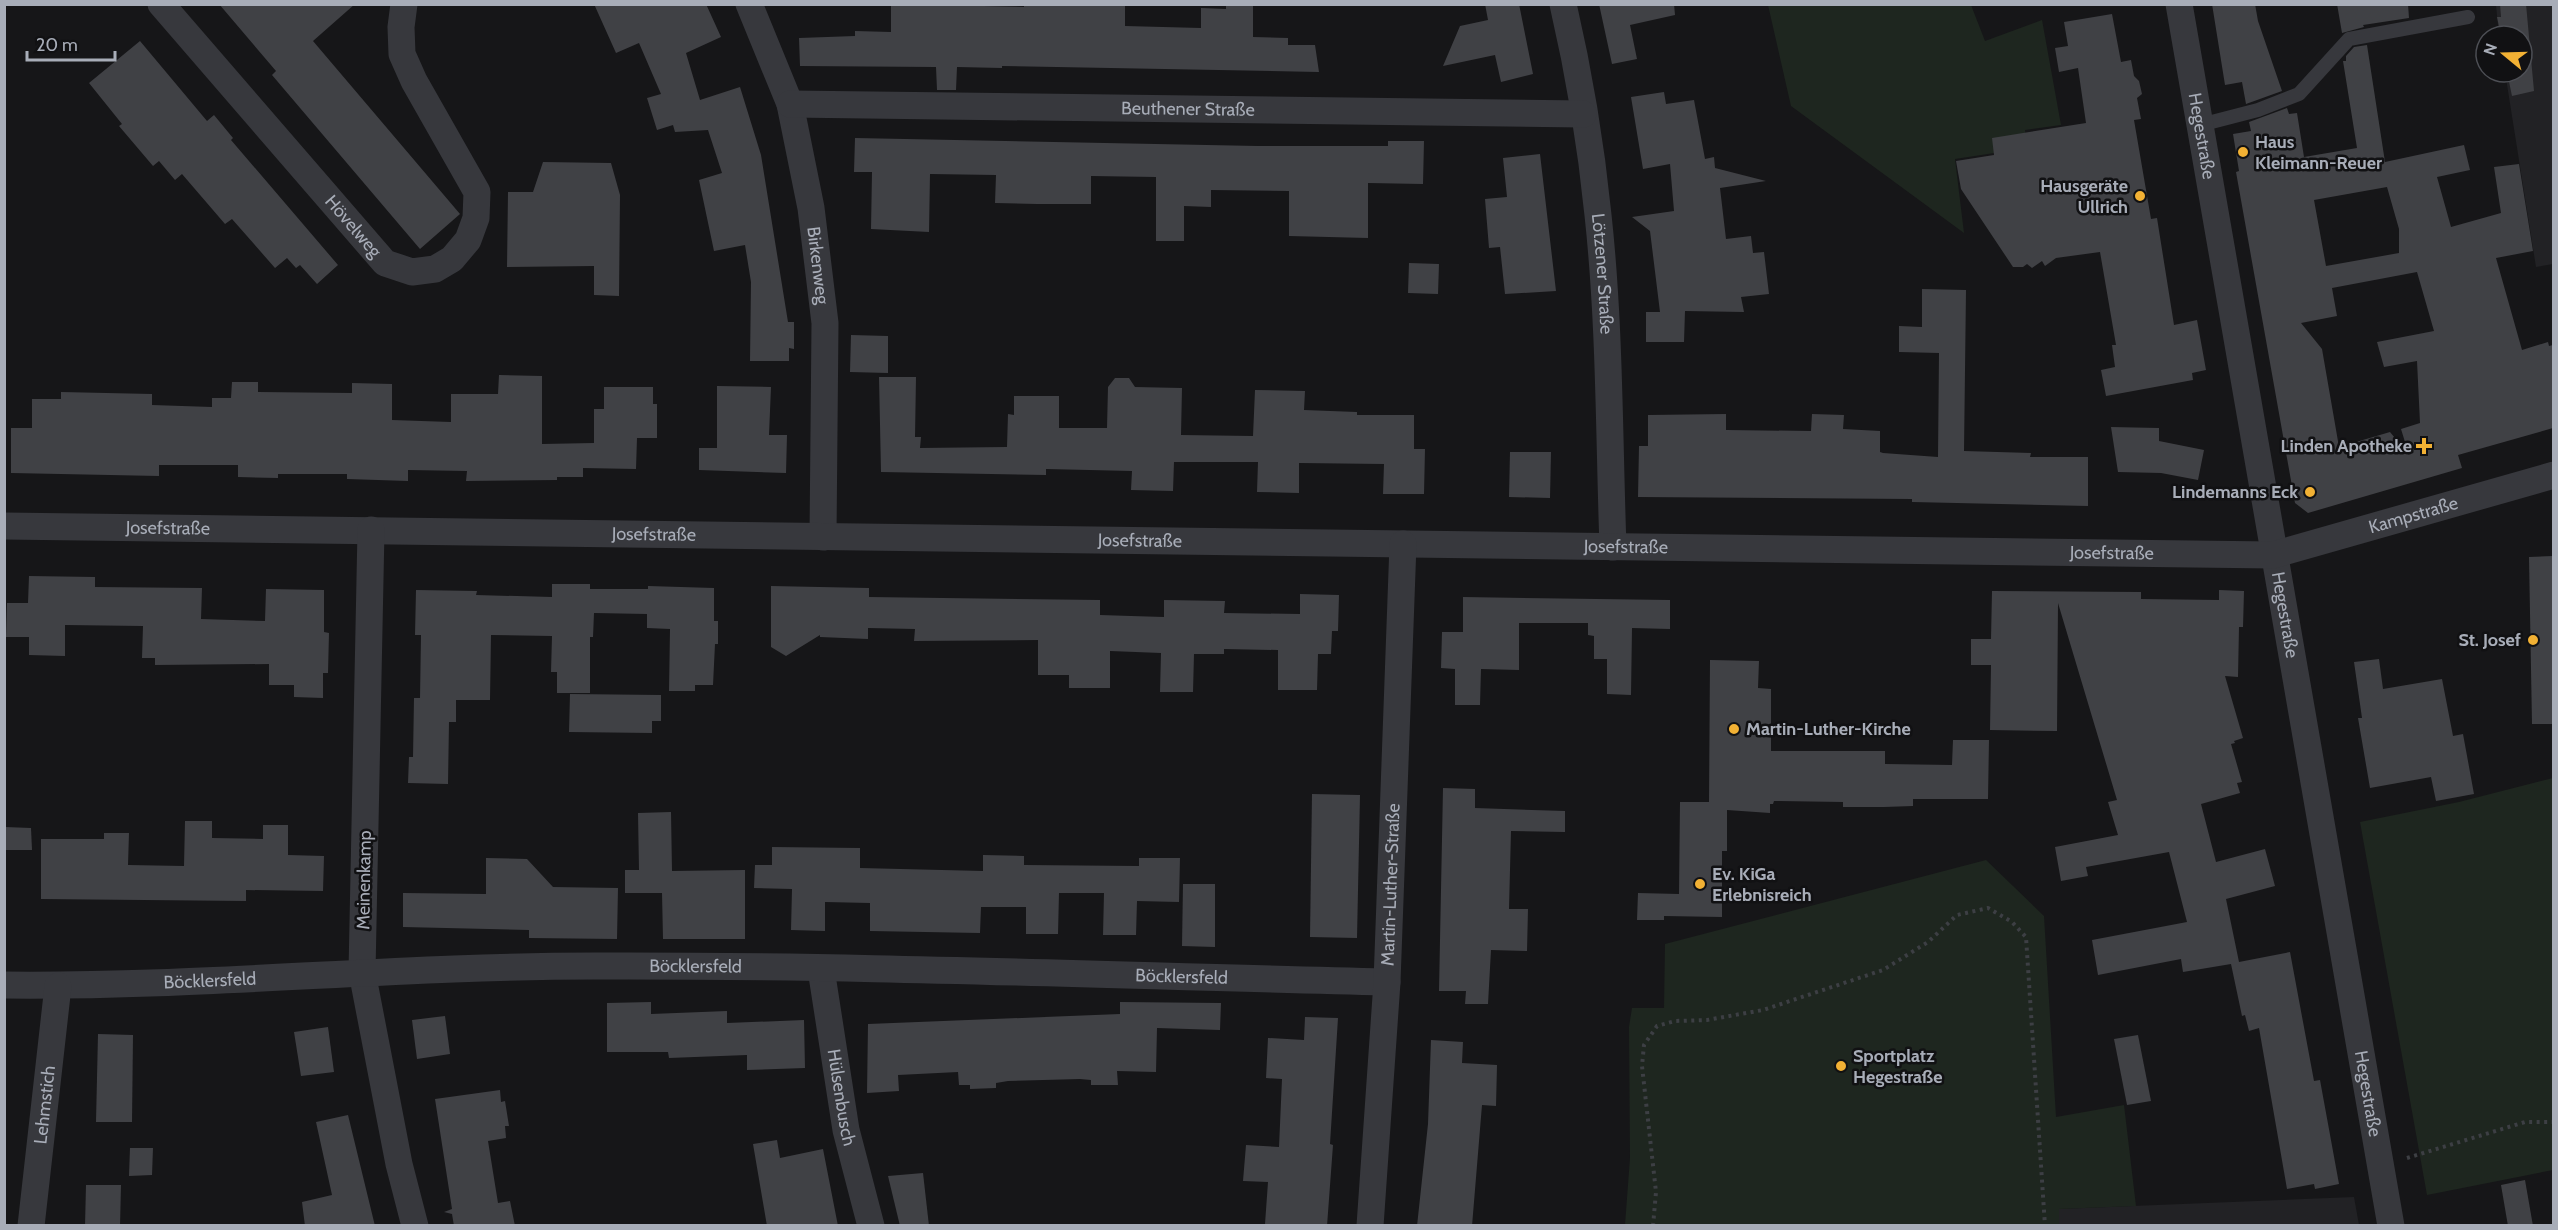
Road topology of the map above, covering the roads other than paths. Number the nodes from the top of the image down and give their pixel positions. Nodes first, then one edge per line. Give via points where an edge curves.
1 (161, 4) edge
2 (404, 4) edge
3 (749, 4) edge
4 (1563, 4) edge
5 (2179, 4) edge
6 (2468, 17) dead end
7 (790, 104) junction
8 (1583, 114) junction
9 (2200, 125) junction
10 (2553, 476) edge
11 (4, 526) edge
12 (371, 530) junction
13 (823, 537) junction
14 (1403, 544) junction
15 (1613, 548) junction
16 (2273, 555) junction
17 (821, 969) junction
18 (362, 972) junction
19 (1387, 982) junction
20 (4, 985) edge
21 (58, 986) junction
22 (31, 1226) edge
23 (415, 1226) edge
24 (871, 1226) edge
25 (1370, 1226) edge
26 (2391, 1226) edge

1 - 2 street, Hövelweg via 385,263 412,272 435,269 452,259 468,240 476,218 477,192 402,54
3 - 7 street, Birkenweg
4 - 8 street, Lötzener Straße
5 - 9 street, Hegestraße
6 - 9 lane via 2349,39 2299,94 2258,110
7 - 8 street, Beuthener Straße
7 - 13 street, Birkenweg via 812,208 825,322
8 - 15 street, Lötzener Straße via 1599,217
9 - 16 street, Hegestraße
10 - 16 street, Kampstraße
11 - 12 street, Josefstraße
12 - 13 street, Josefstraße
12 - 18 street, Meinenkamp
13 - 14 street, Josefstraße
14 - 15 street, Josefstraße
14 - 19 street, Martin-Luther-Straße
15 - 16 street, Josefstraße
16 - 26 street, Hegestraße
17 - 18 street, Böcklersfeld via 593,966
17 - 19 street, Böcklersfeld
17 - 24 street, Hülsenbusch via 846,1130
18 - 21 street, Böcklersfeld
18 - 23 street, Meinenkamp
19 - 25 street, Martin-Luther-Straße
20 - 21 street, Böcklersfeld
21 - 22 street, Lehmstich

